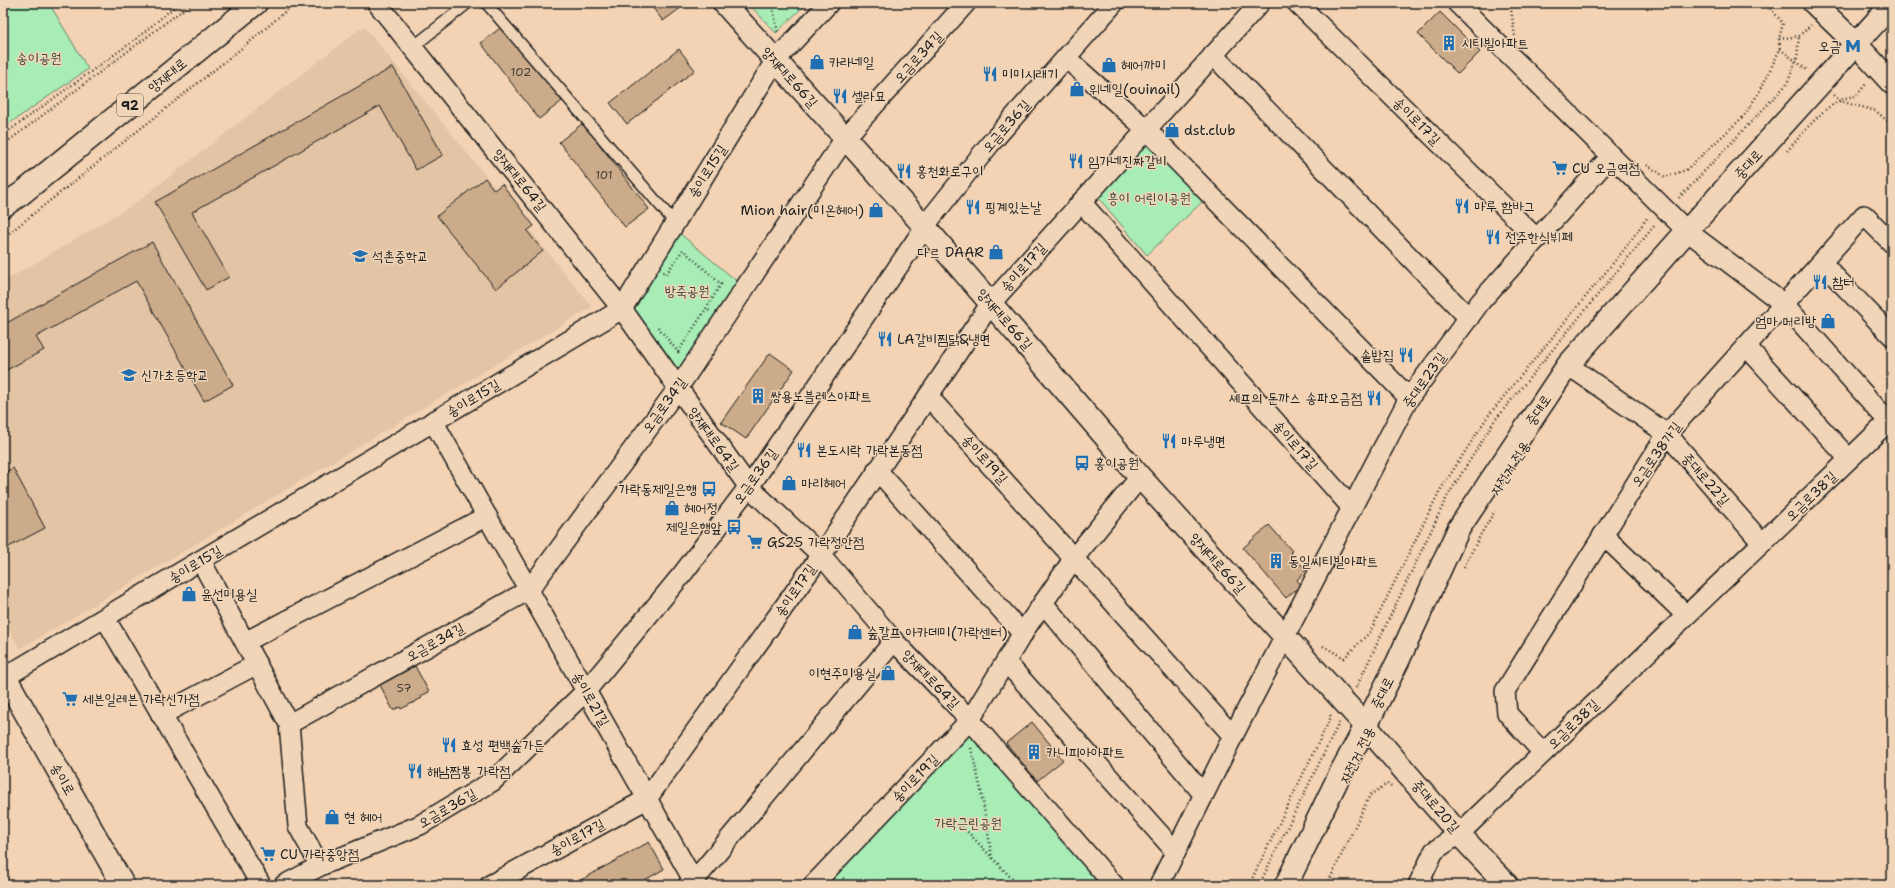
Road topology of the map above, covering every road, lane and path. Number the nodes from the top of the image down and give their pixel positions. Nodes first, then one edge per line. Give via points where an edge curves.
1 (179, 3) edge
2 (192, 3) edge
3 (256, 3) edge
4 (295, 3) edge
5 (377, 3) edge
6 (468, 3) edge
7 (486, 3) edge
8 (724, 3) edge
9 (772, 3) edge
10 (829, 3) edge
11 (966, 3) edge
12 (1114, 3) edge
13 (1260, 3) edge
14 (1297, 3) edge
15 (1765, 3) edge
16 (1814, 3) edge
17 (1892, 4) edge
18 (1467, 7) edge
19 (1799, 36) dead end
20 (1779, 39) junction
21 (1856, 44) junction
22 (413, 47) junction
23 (1213, 56) junction
24 (778, 57) junction
25 (1066, 58) junction
26 (3, 64) edge
27 (3, 77) edge
28 (1892, 83) edge
29 (1856, 96) dead end
30 (1840, 101) junction
31 (1892, 125) edge
32 (1146, 129) junction
33 (3, 135) edge
34 (845, 138) junction
35 (3, 145) edge
36 (1786, 152) dead end
37 (1611, 156) junction
38 (1649, 167) dead end
39 (1081, 202) junction
40 (3, 206) edge
41 (1646, 212) dead end
42 (676, 222) junction
43 (925, 226) junction
44 (1687, 231) junction
45 (3, 238) edge
46 (1537, 240) junction
47 (1892, 242) edge
48 (652, 261) junction
49 (1822, 263) junction
50 (666, 274) junction
51 (662, 280) dead end
52 (991, 302) junction
53 (1785, 305) junction
54 (622, 309) junction
55 (706, 309) junction
56 (1469, 318) junction
57 (723, 321) junction
58 (656, 324) dead end
59 (1892, 336) edge
60 (1746, 346) junction
61 (1568, 366) junction
62 (678, 388) junction
63 (928, 396) junction
64 (1410, 398) junction
65 (1890, 419) edge
66 (433, 421) junction
67 (1667, 434) junction
68 (1849, 459) junction
69 (877, 470) junction
70 (1140, 477) junction
71 (748, 486) junction
72 (1352, 508) junction
73 (1497, 508) dead end
74 (487, 516) junction
75 (1603, 535) junction
76 (1762, 543) junction
77 (821, 555) junction
78 (1074, 558) junction
79 (201, 561) junction
80 (1463, 569) dead end
81 (529, 590) junction
82 (1043, 603) junction
83 (1686, 615) junction
84 (105, 618) junction
85 (1023, 634) junction
86 (1285, 637) junction
87 (894, 641) junction
88 (244, 642) junction
89 (1323, 646) dead end
90 (1006, 662) junction
91 (257, 664) junction
92 (4, 675) edge
93 (586, 691) junction
94 (1328, 711) dead end
95 (161, 715) junction
96 (970, 720) junction
97 (289, 724) junction
98 (1366, 726) junction
99 (1233, 736) junction
100 (970, 745) dead end
101 (1543, 753) junction
102 (1398, 790) dead end
103 (1204, 795) junction
104 (648, 799) junction
105 (962, 826) dead end
106 (1459, 834) junction
107 (1176, 852) junction
108 (992, 858) junction
109 (320, 866) junction
110 (693, 884) edge
111 (123, 885) edge
112 (262, 885) edge
113 (284, 885) edge
114 (490, 885) edge
115 (813, 885) edge
116 (1018, 885) edge
117 (1114, 885) edge
118 (1159, 885) edge
119 (1249, 885) edge
120 (1286, 885) edge
121 (1326, 885) edge
122 (1418, 885) edge
123 (1507, 885) edge

1 - 33 path via 136,39
2 - 35 path
3 - 40 main road, 양재대로 / 92 via 22,194
4 - 45 path
5 - 22 street, 양재대로64길
6 - 22 lane
7 - 42 lane
8 - 24 main road, 양재대로66길
9 - 24 path
10 - 24 street, 송이로15길
11 - 34 street, 오금로34길
12 - 25 street, 오금로36길
13 - 23 street, 송이로17길
14 - 46 street, 송이로17길
15 - 20 path via 1783,23
16 - 21 main road
17 - 21 main road, 중대로
18 - 37 street
19 - 20 path
20 - 38 path via 1780,49 1744,116 1686,170 1665,177
21 - 28 main road
21 - 44 main road, 중대로
22 - 54 street, 양재대로64길
23 - 32 street, 송이로17길
23 - 56 street
24 - 34 main road, 양재대로66길
24 - 42 street, 송이로15길
25 - 32 street
25 - 43 street, 오금로36길 via 990,144
26 - 27 path via 10,72
29 - 30 path
30 - 31 path via 1876,111
30 - 36 path via 1829,107
32 - 39 street, 송이로17길
32 - 64 street
34 - 43 main road, 양재대로66길
34 - 57 street, 오금로34길
37 - 44 street
37 - 46 street, 중대로23길
39 - 52 street, 송이로17길
39 - 72 street, 송이로17길
41 - 89 path via 1647,218 1623,251 1488,416 1439,492 1370,632 1344,658
42 - 48 street, 송이로15길
43 - 52 main road, 양재대로66길
43 - 71 street, 오금로36길
44 - 53 street, 오금로38길
44 - 61 main road, 중대로
46 - 56 street, 중대로23길 via 1481,301
47 - 49 street, 오금로38가길 via 1864,215
48 - 50 path
48 - 54 street, 송이로15길
49 - 53 street, 오금로38가길
49 - 59 street
50 - 51 path
50 - 55 path via 682,250 721,284
52 - 63 street, 송이로17길
52 - 70 main road, 양재대로66길
53 - 60 street, 오금로38가길
53 - 65 street, 오금로38길
54 - 62 street, 양재대로64길
54 - 66 street, 송이로15길
55 - 57 path
55 - 58 path via 678,352
56 - 64 street, 중대로23길
57 - 62 street, 오금로34길
60 - 67 street, 오금로38가길
60 - 68 street, 오금로38길
61 - 67 street, 중대로22길
61 - 98 main road, 중대로 via 1459,528
62 - 71 street, 양재대로64길
62 - 81 street, 오금로34길
63 - 69 street, 송이로17길
63 - 78 street, 송이로19길
64 - 72 street, 중대로23길
65 - 68 street, 오금로38길
66 - 74 street, 송이로21길
66 - 79 street, 송이로15길
67 - 75 street, 오금로38가길
67 - 76 street, 중대로22길
68 - 76 street, 오금로38길
69 - 77 street, 송이로17길
69 - 85 street
70 - 78 street, 송이로19길
70 - 86 main road, 양재대로66길
71 - 77 street, 양재대로64길
71 - 93 street, 오금로36길 via 684,572
72 - 86 street, 중대로23길
73 - 80 path, 자전거 전용
74 - 81 street, 송이로21길
74 - 88 street
75 - 83 street
75 - 101 street, 오금로38가길 via 1505,691 1507,713
76 - 83 street, 오금로38길
77 - 87 street, 양재대로64길
77 - 104 street, 송이로17길
78 - 82 street, 송이로19길
78 - 99 street, 송이로19길
79 - 84 street, 송이로15길
79 - 88 street
81 - 93 street, 송이로21길
81 - 97 street, 오금로34길
82 - 85 street, 송이로19길
82 - 103 street
83 - 101 street, 오금로38길
84 - 92 street, 송이로15길
84 - 95 street
85 - 90 street, 송이로19길
86 - 98 main road, 양재대로66길
86 - 99 street
87 - 96 street, 양재대로64길
87 - 110 street, 송이로21길
88 - 91 street
90 - 96 street, 송이로19길
90 - 107 street
91 - 95 street
91 - 97 street
92 - 111 main road, 송이로
93 - 104 street, 송이로21길
93 - 109 street, 오금로36길 via 493,781 420,825
94 - 119 path via 1331,717
95 - 112 street
96 - 115 street, 송이로19길
96 - 117 street, 양재대로64길
97 - 109 street via 298,826
98 - 106 main road, 중대로20길
98 - 120 main road, 중대로
99 - 103 street
100 - 108 path via 981,790
101 - 106 street, 오금로38길
102 - 121 path via 1387,784 1370,795
103 - 107 street
104 - 110 street, 송이로21길
104 - 114 street, 송이로17길
105 - 108 path
106 - 122 street, 오금로38길 via 1434,851
106 - 123 main road, 중대로20길
107 - 118 street
108 - 116 path
109 - 113 street, 오금로36길

